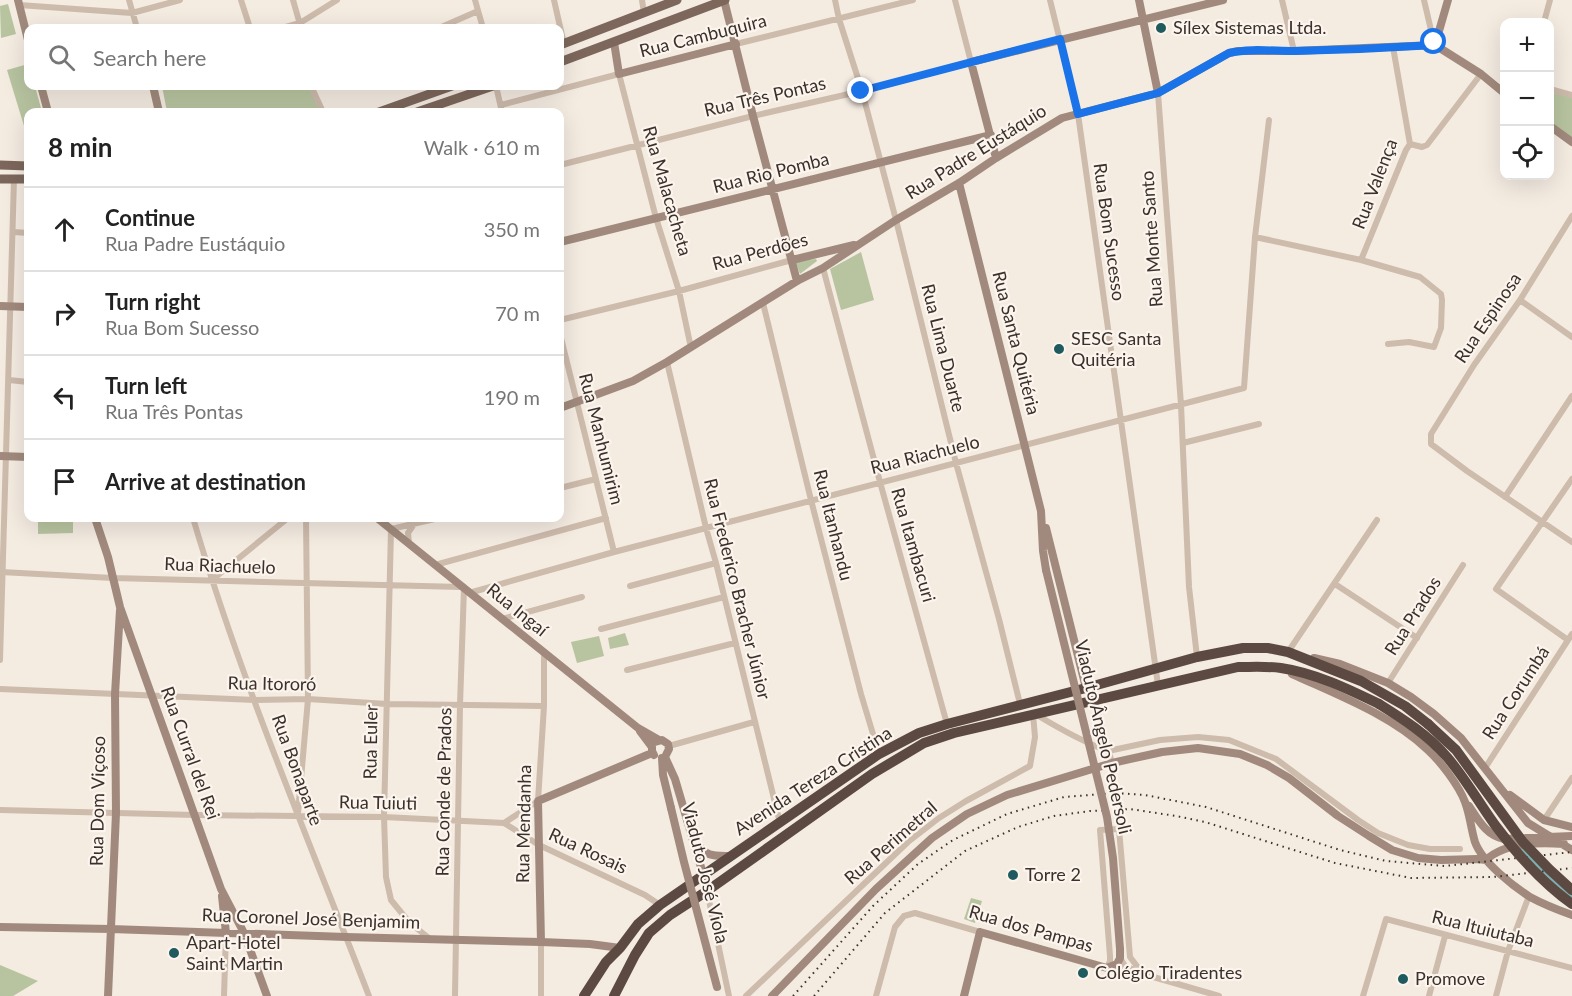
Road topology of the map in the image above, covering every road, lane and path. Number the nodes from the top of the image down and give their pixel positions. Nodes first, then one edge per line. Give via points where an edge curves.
1 (70, 0) edge
2 (129, 0) edge
3 (180, 0) edge
4 (241, 0) edge
5 (293, 0) edge
6 (338, 0) edge
7 (475, 0) edge
8 (554, 0) edge
9 (642, 0) edge
10 (677, 0) edge
11 (725, 0) edge
12 (835, 0) edge
13 (913, 0) edge
14 (955, 0) edge
15 (1050, 0) edge
16 (1139, 0) edge
17 (1223, 0) edge
18 (1281, 0) edge
19 (1424, 0) edge
20 (1448, 0) edge
21 (1550, 0) edge
22 (19, 2) edge
23 (72, 9) junction
24 (478, 11) junction
25 (132, 13) junction
26 (644, 13) junction
27 (1545, 18) edge
28 (839, 19) junction
29 (1144, 20) junction
30 (24, 24) edge
31 (136, 24) edge
32 (249, 24) edge
33 (299, 24) edge
34 (303, 24) edge
35 (447, 24) edge
36 (482, 24) edge
37 (558, 24) edge
38 (1060, 39) junction
39 (614, 42) junction
40 (564, 44) edge
41 (736, 44) junction
42 (1435, 45) junction
43 (1393, 47) junction
44 (1294, 51) junction
45 (564, 61) edge
46 (971, 62) junction
47 (619, 74) junction
48 (1481, 74) junction
49 (564, 88) edge
50 (42, 90) edge
51 (154, 90) edge
52 (313, 90) edge
53 (441, 90) edge
54 (482, 90) edge
55 (495, 90) edge
56 (558, 90) edge
57 (1500, 90) edge
58 (1554, 90) edge
59 (861, 91) junction
60 (1158, 93) junction
61 (1572, 95) edge
62 (501, 105) junction
63 (47, 108) edge
64 (158, 108) edge
65 (320, 108) edge
66 (390, 108) edge
67 (429, 108) edge
68 (501, 108) edge
69 (1078, 114) junction
70 (753, 116) junction
71 (1269, 120) dead end
72 (1554, 129) edge
73 (991, 135) junction
74 (1572, 142) edge
75 (1410, 144) junction
76 (636, 145) junction
77 (996, 158) junction
78 (880, 162) junction
79 (564, 164) edge
80 (0, 165) edge
81 (24, 166) edge
82 (0, 179) edge
83 (14, 179) junction
84 (24, 179) edge
85 (959, 183) junction
86 (773, 190) junction
87 (1572, 216) edge
88 (656, 218) junction
89 (896, 220) junction
90 (14, 232) junction
91 (24, 233) edge
92 (1255, 237) junction
93 (564, 241) edge
94 (863, 242) junction
95 (792, 260) junction
96 (1361, 260) junction
97 (823, 268) junction
98 (797, 281) junction
99 (679, 291) junction
100 (1520, 300) junction
101 (763, 303) junction
102 (0, 306) edge
103 (10, 306) junction
104 (24, 307) edge
105 (564, 319) edge
106 (1572, 337) edge
107 (1388, 344) dead end
108 (691, 348) junction
109 (564, 351) edge
110 (667, 362) junction
111 (9, 380) junction
112 (24, 382) edge
113 (1572, 396) edge
114 (576, 403) junction
115 (1181, 405) junction
116 (564, 407) edge
117 (1120, 420) junction
118 (1259, 424) dead end
119 (1183, 443) junction
120 (1024, 445) junction
121 (3, 456) edge
122 (24, 457) edge
123 (956, 463) junction
124 (596, 479) junction
125 (1572, 479) edge
126 (880, 482) junction
127 (564, 487) edge
128 (1505, 497) junction
129 (811, 500) junction
130 (1041, 511) junction
131 (606, 518) junction
132 (1377, 520) dead end
133 (95, 522) edge
134 (194, 522) edge
135 (283, 522) edge
136 (306, 522) edge
137 (382, 522) edge
138 (422, 522) edge
139 (1543, 523) junction
140 (414, 524) junction
141 (706, 528) junction
142 (391, 530) junction
143 (1572, 542) edge
144 (409, 543) junction
145 (614, 552) junction
146 (716, 563) junction
147 (435, 565) junction
148 (1462, 565) dead end
149 (1046, 570) joint
150 (1, 572) edge
151 (446, 573) junction
152 (114, 578) junction
153 (212, 581) junction
154 (306, 584) junction
155 (1335, 584) junction
156 (390, 585) junction
157 (439, 586) junction
158 (630, 586) dead end
159 (465, 589) junction
160 (582, 597) dead end
161 (724, 597) junction
162 (120, 607) junction
163 (506, 618) junction
164 (601, 628) dead end
165 (1570, 637) edge
166 (1417, 638) junction
167 (735, 644) junction
168 (1288, 652) junction
169 (544, 653) junction
170 (1197, 657) junction
171 (0, 660) edge
172 (1155, 668) junction
173 (1281, 668) junction
174 (627, 670) dead end
175 (1388, 683) junction
176 (1158, 685) junction
177 (1086, 688) junction
178 (0, 689) edge
179 (115, 694) junction
180 (152, 695) junction
181 (308, 699) junction
182 (255, 700) junction
183 (1094, 700) junction
184 (387, 704) junction
185 (1020, 704) junction
186 (460, 705) junction
187 (544, 706) junction
188 (1034, 714) junction
189 (754, 722) junction
190 (947, 724) junction
191 (638, 728) junction
192 (659, 740) junction
193 (669, 746) junction
194 (652, 750) junction
195 (1108, 751) junction
196 (879, 754) junction
197 (664, 757) junction
198 (1112, 763) junction
199 (1485, 768) junction
200 (1572, 778) edge
201 (1500, 787) junction
202 (538, 801) junction
203 (1465, 801) junction
204 (0, 810) edge
205 (1518, 811) junction
206 (116, 813) junction
207 (195, 815) junction
208 (298, 816) junction
209 (384, 818) junction
210 (458, 820) junction
211 (1544, 820) junction
212 (504, 823) junction
213 (780, 823) junction
214 (1572, 827) edge
215 (1572, 836) edge
216 (692, 837) junction
217 (1545, 837) junction
218 (1517, 838) junction
219 (1564, 844) junction
220 (538, 845) junction
221 (1460, 849) dead end
222 (1572, 850) edge
223 (729, 856) junction
224 (1486, 860) junction
225 (703, 874) junction
226 (221, 889) junction
227 (1572, 890) edge
228 (706, 891) junction
229 (1529, 896) junction
230 (1572, 904) edge
231 (660, 905) junction
232 (1572, 915) edge
233 (0, 927) edge
234 (111, 929) junction
235 (981, 932) junction
236 (226, 933) junction
237 (244, 933) junction
238 (1445, 936) junction
239 (346, 937) junction
240 (430, 939) junction
241 (456, 940) junction
242 (541, 942) junction
243 (620, 948) junction
244 (1508, 951) junction
245 (1120, 954) junction
246 (1107, 968) junction
247 (1572, 968) edge
248 (1143, 974) junction
249 (719, 992) edge
250 (108, 996) edge
251 (224, 996) edge
252 (267, 996) edge
253 (369, 996) edge
254 (455, 996) edge
255 (541, 996) edge
256 (584, 996) edge
257 (614, 996) edge
258 (729, 996) edge
259 (746, 996) edge
260 (771, 996) edge
261 (876, 996) edge
262 (964, 996) edge
263 (1219, 996) edge
264 (1363, 996) edge
265 (1429, 996) edge
266 (1496, 996) edge

1 - 23 street
2 - 25 street
3 - 25 street
4 - 32 street
5 - 33 street
6 - 34 street
7 - 24 street
8 - 37 street
9 - 26 street
10 - 26 main road
11 - 39 main road
11 - 41 street
12 - 28 street, Rua Lima Duarte
13 - 28 street, Rua Cambuquira
14 - 46 street
15 - 38 street, Rua Bom Sucesso
16 - 29 street, Rua Monte Santo
17 - 29 street, Rua Três Pontas
18 - 44 street
19 - 42 street
20 - 42 street
21 - 27 street
22 - 23 street
22 - 30 street
23 - 25 street
24 - 35 street
24 - 36 street
25 - 31 street
26 - 40 main road
28 - 41 street, Rua Cambuquira
28 - 59 street, Rua Lima Duarte
29 - 38 street, Rua Três Pontas
29 - 60 street, Rua Monte Santo
38 - 46 street, Rua Três Pontas
38 - 69 street, Rua Bom Sucesso
39 - 45 main road
39 - 47 street, Rua Malacacheta
41 - 47 street, Rua Cambuquira
41 - 70 street
42 - 43 street, Rua Padre Eustáquio
42 - 48 street
43 - 44 street, Rua Padre Eustáquio
43 - 75 street, Rua Valença
44 - 60 street, Rua Padre Eustáquio via 1229,53
46 - 59 street, Rua Três Pontas
46 - 73 street
47 - 49 street, Rua Cambuquira
47 - 76 street, Rua Malacacheta
48 - 57 street
48 - 75 street via 1427,145
50 - 63 street
51 - 64 street
52 - 65 street
53 - 66 main road
54 - 67 main road
55 - 62 street
56 - 62 street, Rua Cambuquira
58 - 61 street
59 - 70 street, Rua Três Pontas
59 - 78 street, Rua Lima Duarte
60 - 69 street, Rua Padre Eustáquio
60 - 115 street, Rua Monte Santo
62 - 68 street
69 - 77 street, Rua Padre Eustáquio via 1062,118
69 - 117 street, Rua Bom Sucesso
70 - 76 street, Rua Três Pontas
70 - 86 street
71 - 92 street
72 - 74 street
73 - 77 street
73 - 78 street, Rua Rio Pomba
75 - 96 street, Rua Valença
76 - 79 street, Rua Três Pontas
76 - 88 street, Rua Malacacheta
77 - 85 street, Rua Padre Eustáquio
78 - 86 street, Rua Rio Pomba
78 - 89 street, Rua Lima Duarte
80 - 81 main road
82 - 83 main road
83 - 84 main road
83 - 90 street
85 - 89 street, Rua Padre Eustáquio
85 - 120 street, Rua Santa Quitéria
86 - 88 street, Rua Rio Pomba
86 - 95 street
87 - 100 street, Rua Espinosa
88 - 93 street, Rua Rio Pomba
88 - 99 street, Rua Malacacheta
89 - 94 street, Rua Padre Eustáquio
89 - 123 street, Rua Lima Duarte
90 - 91 street
90 - 103 street
92 - 96 street
92 - 115 street, Rua Riachuelo via 1244,388
94 - 95 street, Rua Perdões
94 - 97 street, Rua Padre Eustáquio
95 - 98 street
95 - 99 street, Rua Perdões
96 - 107 street via 1420,277 1441,294 1441,328 1434,347 1409,342
97 - 98 street, Rua Padre Eustáquio
97 - 126 street, Rua Itambacuri
98 - 101 street, Rua Padre Eustáquio
99 - 105 street, Rua Perdões
99 - 108 street, Rua Malacacheta
100 - 106 street
100 - 128 street, Rua Espinosa via 1474,365 1430,438 1431,444
101 - 108 street, Rua Padre Eustáquio
101 - 129 street, Rua Itanhandu
102 - 103 street
103 - 104 street
103 - 111 street
108 - 110 street, Rua Padre Eustáquio
109 - 114 street, Rua Manhumirim
110 - 114 street, Rua Padre Eustáquio via 633,381
110 - 141 street, Rua Frederico Bracher Júnior
111 - 112 street
111 - 121 street
113 - 128 street
114 - 116 street, Rua Padre Eustáquio
114 - 124 street, Rua Manhumirim
115 - 117 street, Rua Riachuelo
115 - 119 street, Rua Monte Santo
117 - 120 street, Rua Riachuelo
117 - 172 street, Rua Bom Sucesso
118 - 119 street
119 - 170 street, Rua Monte Santo via 1189,587
120 - 123 street, Rua Riachuelo
120 - 130 street, Rua Santa Quitéria
121 - 122 street
121 - 150 street
123 - 126 street, Rua Riachuelo
123 - 185 street, Rua Lima Duarte
124 - 127 street
124 - 131 street, Rua Manhumirim
125 - 139 street
126 - 129 street, Rua Riachuelo
126 - 190 street, Rua Itambacuri
128 - 139 street
129 - 141 street, Rua Riachuelo
129 - 196 street, Rua Itanhandu
130 - 149 street, Rua Santa Quitéria
130 - 177 street, Rua Santa Quitéria
131 - 145 street, Rua Manhumirim
131 - 147 street
132 - 155 street
133 - 152 street, Rua Curral del Rei
134 - 153 street, Rua Bonaparte
135 - 153 street
136 - 154 street
137 - 142 street, Rua Ingaí
138 - 140 street
139 - 143 street
139 - 165 street via 1496,589
140 - 142 street
140 - 144 street via 408,533
141 - 145 street, Rua Riachuelo
141 - 146 street, Rua Frederico Bracher Júnior
142 - 144 street, Rua Ingaí
142 - 156 street, Rua Euler
144 - 147 street, Rua Ingaí
145 - 159 street
146 - 158 street
146 - 161 street, Rua Frederico Bracher Júnior
147 - 151 street, Rua Ingaí
148 - 166 street, Rua Prados
149 - 245 street, Viaduto Ângelo Pedersoli, bridge via 1107,817
150 - 152 street, Rua Riachuelo
150 - 171 street
151 - 157 street
151 - 159 street, Rua Ingaí
152 - 153 street, Rua Riachuelo
152 - 162 street, Rua Curral del Rei
153 - 154 street, Rua Riachuelo
153 - 182 street, Rua Bonaparte
154 - 156 street, Rua Riachuelo
154 - 181 street
155 - 166 street
155 - 168 street
156 - 157 street, Rua Riachuelo
156 - 184 street, Rua Euler
157 - 159 street, Rua Riachuelo
159 - 163 street, Rua Ingaí
159 - 186 street, Rua Conde de Prados
160 - 163 street
161 - 164 street
161 - 167 street, Rua Frederico Bracher Júnior
162 - 179 street, Rua Dom Viçoso
162 - 180 street, Rua Curral del Rei
163 - 169 street, Rua Ingaí
165 - 199 street, Rua Corumbá
166 - 175 street, Rua Prados
167 - 174 street
167 - 189 street, Rua Frederico Bracher Júnior
168 - 170 highway, Avenida Tereza Cristina via 1244,648
168 - 175 street, Avenida Tereza Cristina via 1340,664
168 - 227 highway, Avenida Tereza Cristina, bridge via 1361,681 1428,724 1456,750 1523,842
169 - 187 street, Rua Mendanha
169 - 191 street, Rua Ingaí
170 - 172 highway, Avenida Tereza Cristina
172 - 176 street, Rua Bom Sucesso
172 - 177 highway, Avenida Tereza Cristina
173 - 176 highway, Avenida Tereza Cristina via 1238,667
173 - 203 street, Avenida Tereza Cristina via 1400,728 1442,765
173 - 230 highway, Avenida Tereza Cristina, bridge via 1325,680 1379,704 1422,732 1447,757 1520,855
175 - 199 street, Avenida Tereza Cristina via 1434,714 1461,738
176 - 183 highway, Avenida Tereza Cristina
177 - 185 highway, Avenida Tereza Cristina
178 - 179 street, Rua Itororó
179 - 180 street, Rua Itororó
179 - 206 street, Rua Dom Viçoso
180 - 182 street, Rua Itororó
180 - 207 street, Rua Curral del Rei
181 - 182 street, Rua Itororó
181 - 184 street, Rua Itororó
181 - 208 street
182 - 208 street, Rua Bonaparte
183 - 188 highway, Avenida Tereza Cristina
183 - 195 street
184 - 186 street, Rua Itororó
184 - 209 street, Rua Euler
185 - 190 highway, Avenida Tereza Cristina
186 - 187 street, Rua Itororó
186 - 210 street, Rua Conde de Prados
187 - 202 street, Rua Mendanha
188 - 195 street
188 - 228 highway, Avenida Tereza Cristina via 924,743 872,774
188 - 259 street, Rua Perimetral via 1030,766 966,801 908,842
189 - 193 street
189 - 213 street, Rua Frederico Bracher Júnior
190 - 196 highway, Avenida Tereza Cristina via 919,733
191 - 192 street, Rua Ingaí
191 - 194 street, Rua Ingaí
192 - 193 street
192 - 194 street
193 - 197 street
194 - 197 street via 657,757
194 - 202 street
195 - 198 street
195 - 221 street via 1160,740 1229,740 1276,759 1378,833 1408,845
196 - 213 highway, Avenida Tereza Cristina
197 - 216 street via 675,778
197 - 249 street, Viaduto José Viola, bridge via 663,775
198 - 224 street via 1198,748 1240,754 1289,778 1338,816 1392,850 1418,858
198 - 260 street via 1006,795 967,814 932,838 876,889
199 - 201 street, Avenida Tereza Cristina
200 - 211 street
201 - 205 street, Avenida Tereza Cristina
201 - 211 street
202 - 212 street
202 - 220 street, Rua Mendanha
203 - 218 street, bridge via 1490,834
203 - 224 street, Avenida Tereza Cristina via 1476,844
204 - 206 street, Rua Tuiuti
205 - 217 street, Avenida Tereza Cristina
205 - 218 street
206 - 207 street, Rua Tuiuti
206 - 234 street, Rua Dom Viçoso
207 - 208 street, Rua Tuiuti
207 - 226 street, Rua Curral del Rei
208 - 209 street, Rua Tuiuti
208 - 239 street, Rua Bonaparte
209 - 210 street, Rua Tuiuti
209 - 240 street, Rua Euler via 386,877 391,900
210 - 212 street, Rua Tuiuti
210 - 241 street, Rua Conde de Prados
211 - 214 street
212 - 220 street, Rua Rosais
213 - 223 highway, Avenida Tereza Cristina
215 - 217 street
216 - 223 street via 707,854
216 - 225 street
217 - 218 street
217 - 219 street, Avenida Tereza Cristina
219 - 222 street, Avenida Tereza Cristina
219 - 224 street via 1505,848
220 - 231 street, Rua Rosais
220 - 242 street, Rua Mendanha
223 - 225 highway, Avenida Tereza Cristina
224 - 229 street, Avenida Tereza Cristina
225 - 228 street
225 - 231 highway, Avenida Tereza Cristina
226 - 236 street
226 - 237 street, Rua Curral del Rei
228 - 257 highway, Avenida Tereza Cristina via 649,933
228 - 258 street
229 - 232 street, Avenida Tereza Cristina
229 - 244 street
231 - 243 highway, Avenida Tereza Cristina via 638,924
233 - 234 street, Rua Coronel José Benjamim
234 - 236 street, Rua Coronel José Benjamim
234 - 250 street, Rua Dom Viçoso
235 - 246 street, Rua dos Pampas
235 - 261 street, Rua dos Pampas via 915,913 904,916 896,927
235 - 262 street
236 - 237 street, Rua Coronel José Benjamim
236 - 251 street
237 - 239 street, Rua Coronel José Benjamim
237 - 252 street, Rua Curral del Rei
238 - 244 street, Rua Ituiutaba
238 - 264 street, Rua Ituiutaba via 1386,919
238 - 265 street
239 - 240 street, Rua Coronel José Benjamim
239 - 253 street, Rua Bonaparte
240 - 241 street, Rua Coronel José Benjamim
241 - 242 street, Rua Coronel José Benjamim
241 - 254 street, Rua Conde de Prados
242 - 243 street, Rua Coronel José Benjamim
242 - 255 street, Rua Mendanha
243 - 256 highway, Avenida Tereza Cristina
244 - 247 street, Rua Ituiutaba
244 - 266 street
245 - 246 street via 1117,964
245 - 248 street via 1125,966
246 - 248 street, Rua dos Pampas
246 - 248 street via 1110,956 1100,830 1119,829 1130,957
248 - 263 street, Rua dos Pampas

